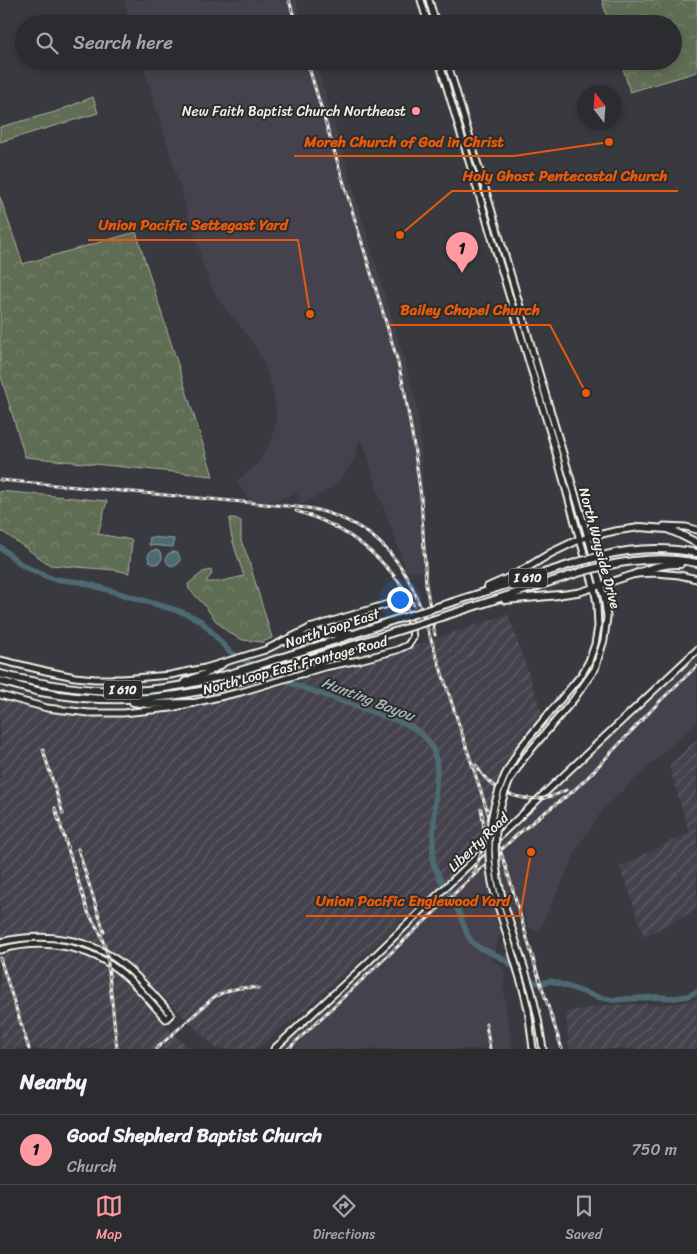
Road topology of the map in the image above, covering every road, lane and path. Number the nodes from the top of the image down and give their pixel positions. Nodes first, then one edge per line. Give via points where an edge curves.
1 (421, 0) edge
2 (428, 0) edge
3 (425, 15) edge
4 (433, 15) edge
5 (442, 70) edge
6 (450, 70) edge
7 (640, 527) junction
8 (697, 530) edge
9 (588, 537) junction
10 (580, 539) junction
11 (697, 543) edge
12 (697, 553) edge
13 (697, 564) edge
14 (635, 574) junction
15 (697, 579) edge
16 (601, 585) junction
17 (594, 587) junction
18 (477, 594) junction
19 (559, 595) joint
20 (494, 601) junction
21 (310, 628) junction
22 (360, 633) junction
23 (324, 634) junction
24 (284, 641) junction
25 (351, 645) junction
26 (697, 650) edge
27 (0, 660) edge
28 (222, 664) junction
29 (304, 673) junction
30 (0, 674) edge
31 (0, 681) edge
32 (172, 686) junction
33 (0, 695) edge
34 (122, 700) junction
35 (192, 703) junction
36 (0, 942) edge
37 (75, 942) junction
38 (73, 948) junction
39 (0, 950) edge
40 (274, 1049) edge
41 (533, 1049) edge
42 (543, 1049) edge

1 - 3 main road
2 - 4 main road
5 - 10 main road, North Wayside Drive
6 - 9 main road, North Wayside Drive
7 - 8 main road
7 - 9 main road
7 - 11 highway via 667,529
9 - 10 main road
9 - 16 main road, North Wayside Drive
10 - 17 main road, North Wayside Drive
10 - 18 highway
12 - 18 highway, North Loop East / I 610, bridge via 646,549 622,552 578,562
13 - 14 highway via 673,563
13 - 20 highway, North Loop East / I 610, bridge via 646,559 624,562 581,572
14 - 15 main road via 672,574
14 - 16 main road
16 - 17 main road
16 - 42 main road, North Wayside Drive, bridge via 607,618 599,658 574,699 511,778 497,820 496,868 532,992
17 - 19 main road
17 - 41 main road, North Wayside Drive, bridge via 598,622 589,661 582,674 520,748 499,790 489,834 490,879 522,985
18 - 22 highway, North Loop East / I 610, bridge
19 - 20 highway
20 - 25 highway, North Loop East / I 610, bridge
21 - 23 highway
21 - 24 main road, North Loop East Frontage Road
21 - 29 main road, North Loop East Frontage Road via 394,603 405,611 412,637 408,645 397,650
22 - 23 highway
22 - 32 highway, North Loop East / I 610 via 202,682
23 - 24 highway
24 - 28 main road, North Loop East Frontage Road
25 - 29 highway
25 - 34 highway, North Loop East / I 610 via 217,687 162,698
26 - 40 main road, Liberty Road
27 - 28 main road, North Loop East Frontage Road via 95,679 170,675
28 - 32 highway
29 - 35 main road, North Loop East Frontage Road
30 - 32 highway, North Loop East / I 610 via 62,687 98,690 147,690
31 - 34 highway, North Loop East / I 610 via 41,692
33 - 35 main road, North Loop East Frontage Road via 47,708 90,713 147,712
34 - 35 highway via 142,704
36 - 37 main road via 41,937
37 - 38 main road
37 - 38 main road via 100,950 125,966 171,1014 166,1018 117,970 99,958
38 - 39 main road via 41,944

